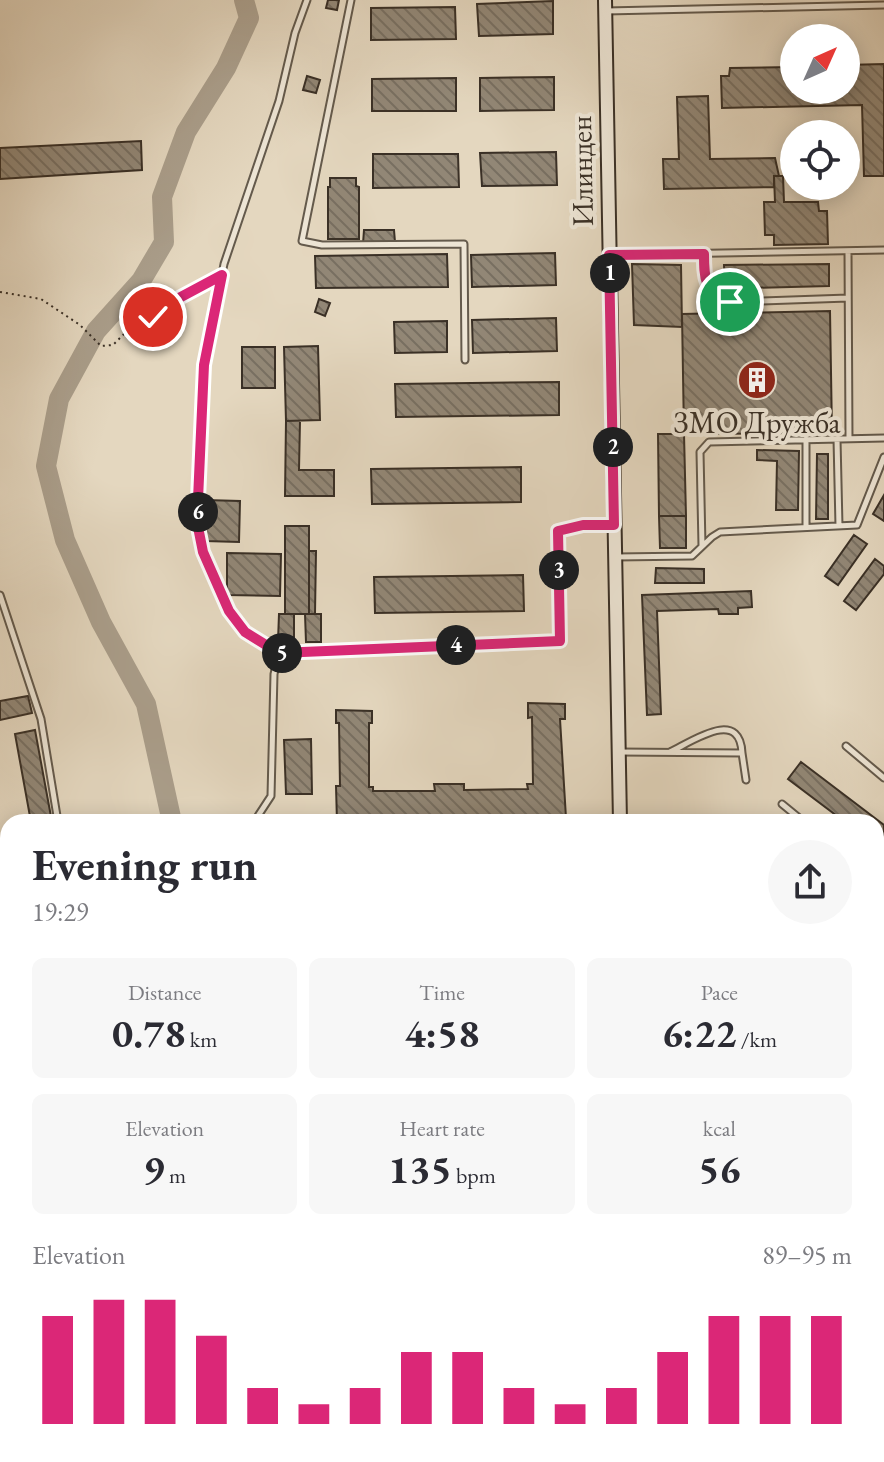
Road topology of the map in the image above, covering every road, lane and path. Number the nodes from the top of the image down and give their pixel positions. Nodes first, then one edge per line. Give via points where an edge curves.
1 (307, 0) edge
2 (351, 0) edge
3 (884, 5) edge
4 (605, 6) edge
5 (884, 250) edge
6 (848, 251) junction
7 (704, 254) junction
8 (609, 255) junction
9 (222, 275) junction
10 (0, 292) edge
11 (848, 298) junction
12 (465, 360) dead end
13 (849, 438) junction
14 (884, 438) edge
15 (806, 439) junction
16 (837, 439) junction
17 (884, 457) edge
18 (614, 525) junction
19 (839, 526) junction
20 (806, 527) junction
21 (702, 546) junction
22 (615, 557) junction
23 (0, 595) edge
24 (279, 653) junction
25 (846, 746) dead end
26 (618, 752) junction
27 (670, 752) junction
28 (742, 753) junction
29 (884, 778) edge
30 (746, 780) dead end
31 (782, 804) dead end
32 (57, 814) edge
33 (259, 814) edge
34 (620, 814) edge
35 (794, 814) edge

1 - 9 lane
2 - 12 lane via 302,241 464,244
3 - 4 lane
4 - 8 street, Илинден
5 - 6 lane
6 - 7 lane
6 - 11 lane
7 - 8 lane
7 - 11 lane via 707,288 730,302
8 - 18 street, Илинден
9 - 10 path via 130,328 113,345 101,346 41,299
9 - 24 lane via 204,365 197,522 203,552 229,611 245,632
11 - 13 lane
13 - 14 lane
13 - 16 lane
15 - 16 lane
15 - 20 lane
15 - 21 lane via 709,442 703,447
16 - 19 lane
17 - 19 lane via 857,525
18 - 22 street, Илинден
18 - 24 lane via 558,531 560,641
19 - 20 lane
20 - 21 lane via 720,532
21 - 22 lane via 692,556
22 - 26 street, Илинден
23 - 32 lane via 41,719
24 - 33 lane via 271,796
25 - 29 lane
26 - 27 lane
26 - 34 street, Илинден
27 - 28 lane
27 - 28 lane via 723,729 735,735
28 - 30 lane
31 - 35 lane

